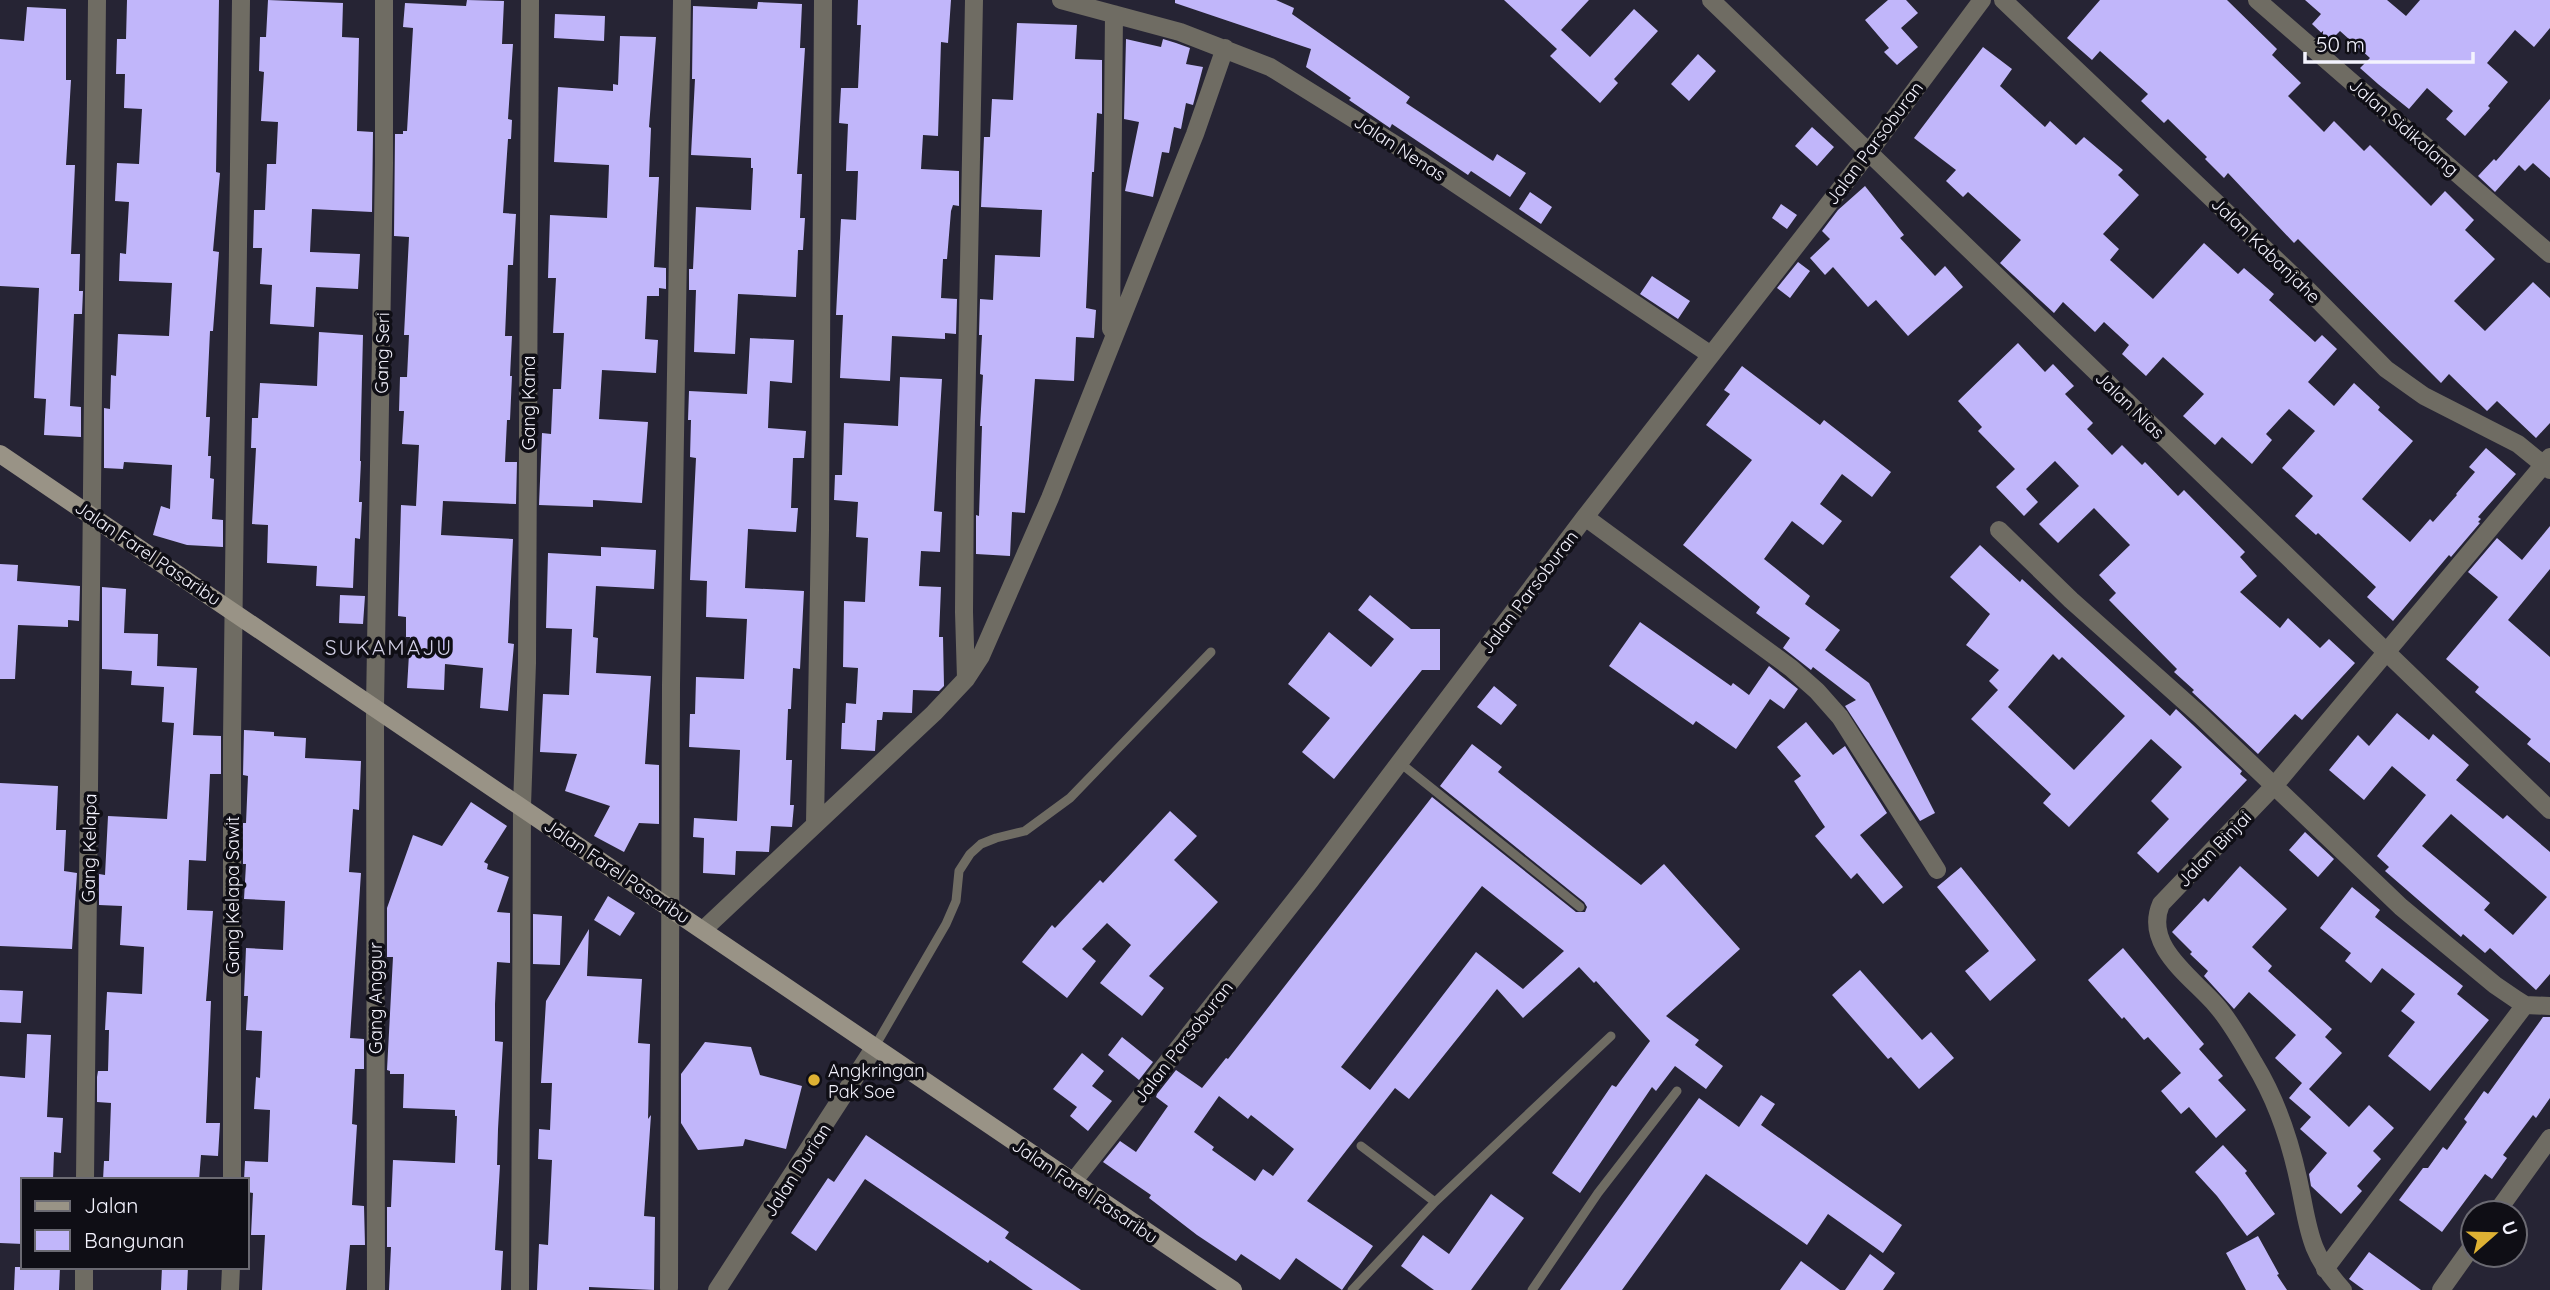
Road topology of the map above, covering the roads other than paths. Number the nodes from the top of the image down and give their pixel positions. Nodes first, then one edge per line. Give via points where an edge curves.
1 (97, 0) edge
2 (241, 0) edge
3 (384, 0) edge
4 (530, 0) edge
5 (682, 0) edge
6 (823, 0) edge
7 (974, 0) edge
8 (1061, 0) edge
9 (1711, 0) edge
10 (1982, 0) edge
11 (2003, 0) edge
12 (2257, 0) edge
13 (1114, 15) junction
14 (1225, 48) junction
15 (1869, 152) junction
16 (2550, 254) edge
17 (1111, 341) junction
18 (1711, 355) junction
19 (0, 454) edge
20 (2548, 464) edge
21 (92, 515) junction
22 (1585, 517) junction
23 (1998, 530) dead end
24 (233, 610) junction
25 (1211, 652) dead end
26 (2386, 653) junction
27 (966, 679) junction
28 (375, 707) junction
29 (1399, 762) junction
30 (2274, 786) junction
31 (522, 806) junction
32 (2550, 810) edge
33 (815, 824) junction
34 (1937, 870) dead end
35 (670, 907) junction
36 (1580, 907) dead end
37 (703, 930) junction
38 (2525, 1005) junction
39 (2550, 1006) edge
40 (1611, 1036) dead end
41 (874, 1048) junction
42 (1677, 1091) dead end
43 (2550, 1138) edge
44 (1361, 1146) dead end
45 (85, 1178) edge
46 (232, 1178) edge
47 (1073, 1182) junction
48 (2506, 1199) edge
49 (1435, 1202) junction
50 (2459, 1265) edge
51 (84, 1269) edge
52 (231, 1269) edge
53 (2325, 1269) junction
54 (669, 1289) edge
55 (84, 1290) edge
56 (230, 1290) edge
57 (376, 1290) edge
58 (520, 1290) edge
59 (717, 1290) edge
60 (1233, 1290) edge
61 (1352, 1290) edge
62 (1532, 1290) edge
63 (2343, 1290) edge
64 (2441, 1290) edge

1 - 21 street, Gang Kelapa
2 - 24 street, Gang Kelapa Sawit
3 - 28 street, Gang Seri
4 - 31 street, Gang Kana
5 - 35 street
6 - 33 street
7 - 27 street
8 - 13 street, Jalan Nenas
9 - 15 street, Jalan Nias
10 - 15 street, Jalan Parsoburan
11 - 20 street, Jalan Kabanjahe via 2386,369 2424,396
12 - 16 street, Jalan Sidikalang
13 - 14 street, Jalan Nenas
13 - 17 street
14 - 17 street
14 - 18 street, Jalan Nenas via 1270,67 1423,162
15 - 18 street, Jalan Parsoburan
15 - 26 street, Jalan Nias
17 - 27 street via 999,619
18 - 22 street, Jalan Parsoburan
19 - 21 street, Jalan Farel Pasaribu
20 - 26 street, Jalan Binjai
21 - 24 street, Jalan Farel Pasaribu
21 - 45 street, Gang Kelapa
22 - 29 street, Jalan Parsoburan
22 - 34 street via 1817,691 1840,717
23 - 30 street
24 - 28 street, Jalan Farel Pasaribu
24 - 46 street, Gang Kelapa Sawit
25 - 41 lane via 1070,798 1025,831 996,838 970,854 959,871 956,901 946,924
26 - 30 street, Jalan Binjai
26 - 32 street, Jalan Nias
27 - 33 street
28 - 31 street, Jalan Farel Pasaribu
28 - 57 street, Gang Anggur
29 - 36 lane
29 - 47 street, Jalan Parsoburan
30 - 38 street via 2401,907
30 - 53 street, Jalan Binjai via 2161,904 2157,928 2171,957 2218,1006 2272,1092 2308,1228
31 - 35 street, Jalan Farel Pasaribu
31 - 58 street, Gang Kana
33 - 37 street
35 - 37 street, Jalan Farel Pasaribu
35 - 54 street
37 - 41 street, Jalan Farel Pasaribu
38 - 39 street
38 - 53 street
40 - 49 lane
41 - 47 street, Jalan Farel Pasaribu
41 - 59 street, Jalan Durian
42 - 62 lane via 1598,1193
43 - 48 street
44 - 49 lane
47 - 60 street, Jalan Farel Pasaribu
49 - 61 lane
50 - 64 street
51 - 55 street
52 - 56 street
53 - 63 street, Jalan Binjai

